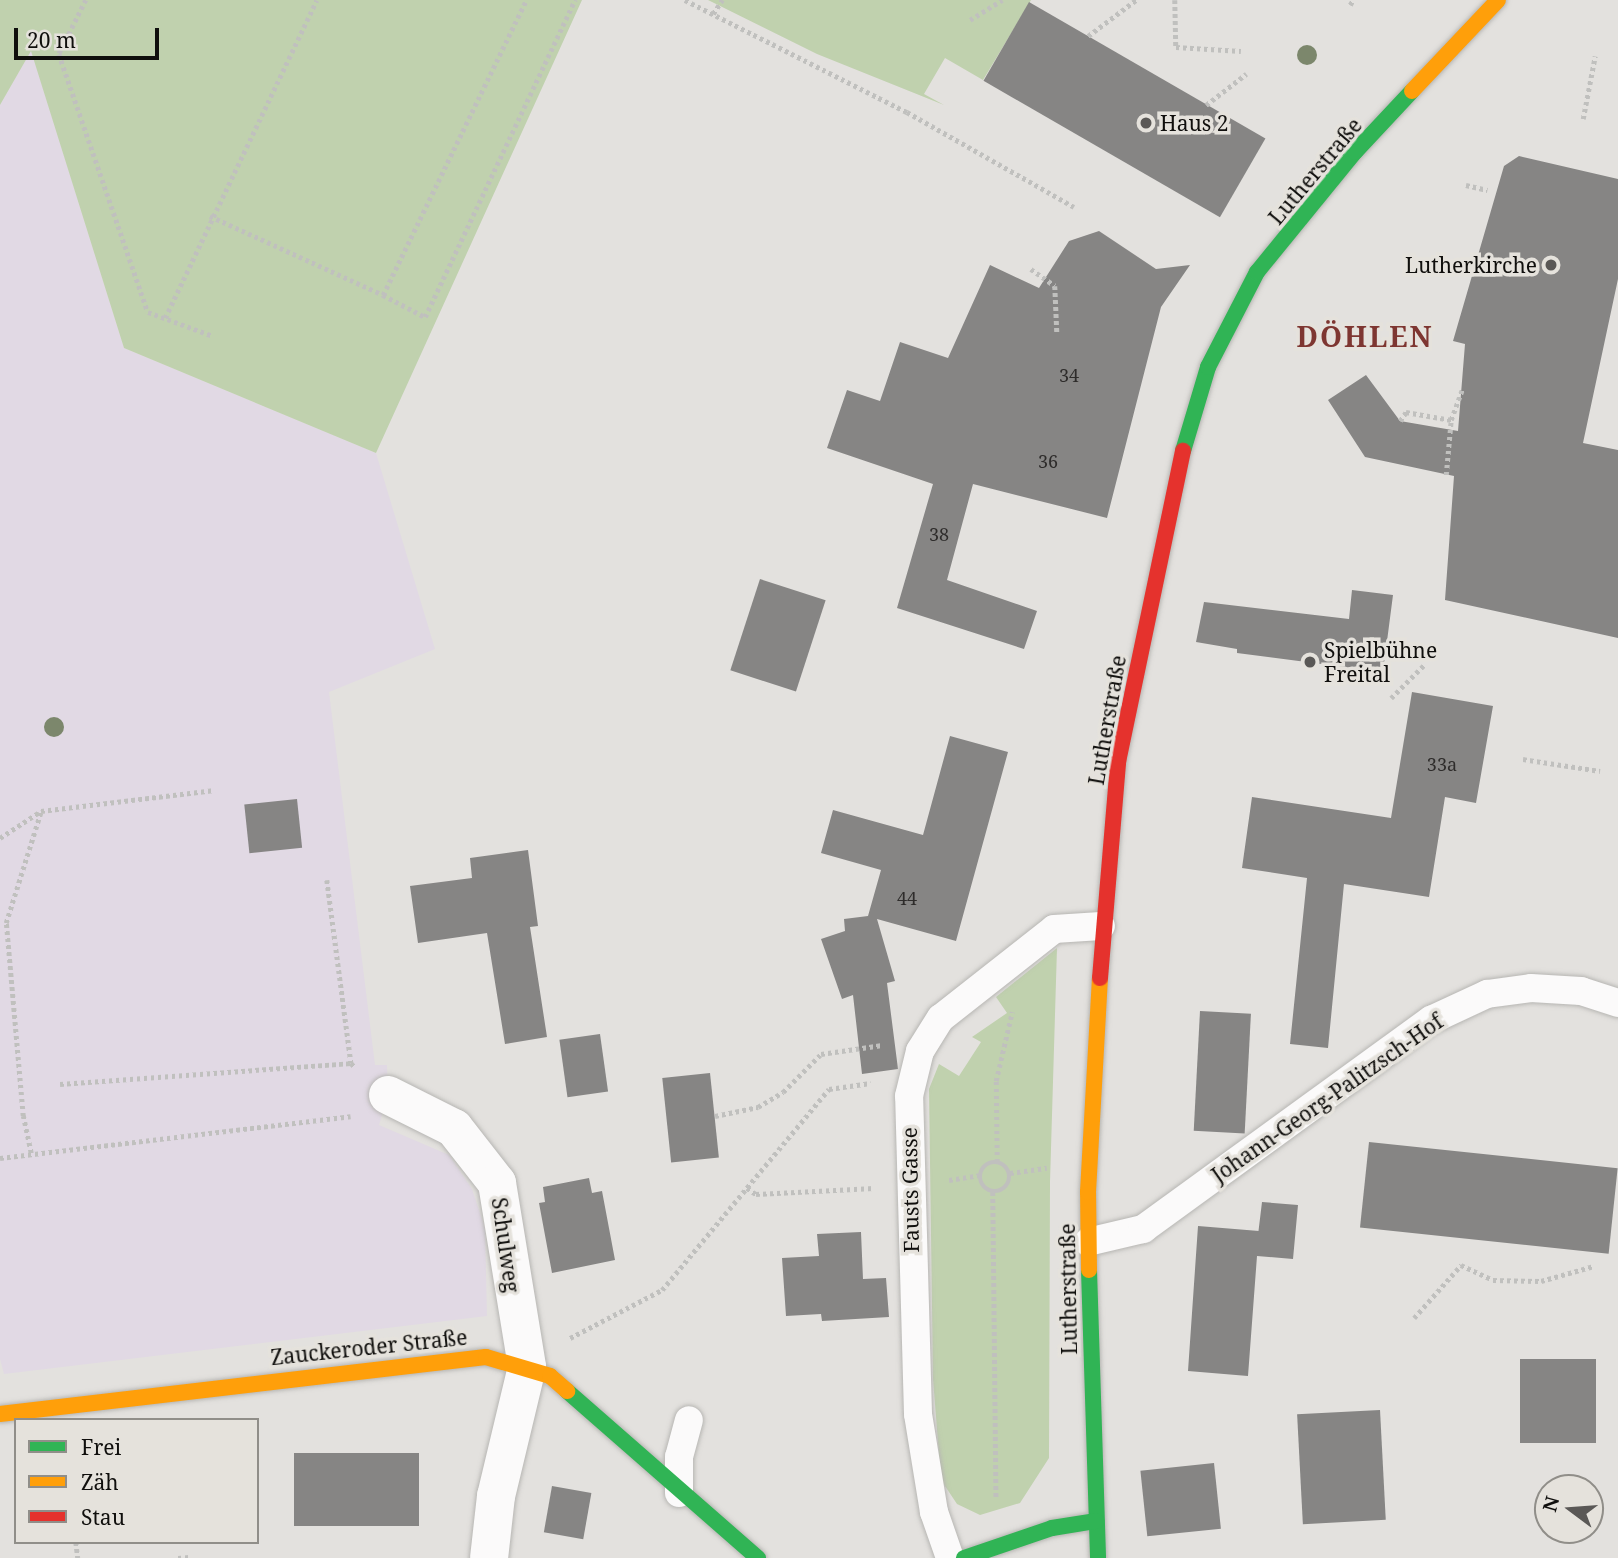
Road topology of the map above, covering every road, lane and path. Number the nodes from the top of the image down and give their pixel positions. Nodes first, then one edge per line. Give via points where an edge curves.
1 (86, 0) edge
2 (317, 0) edge
3 (526, 0) edge
4 (575, 0) edge
5 (685, 0) edge
6 (722, 0) edge
7 (1002, 0) edge
8 (1136, 0) edge
9 (1175, 0) edge
10 (1498, 0) edge
11 (713, 14) junction
12 (970, 20) dead end
13 (1088, 37) dead end
14 (1241, 51) dead end
15 (1595, 56) dead end
16 (1246, 74) dead end
17 (1206, 105) dead end
18 (1583, 119) dead end
19 (1466, 185) dead end
20 (1487, 190) dead end
21 (1074, 207) dead end
22 (210, 216) junction
23 (1031, 268) dead end
24 (383, 295) junction
25 (165, 318) junction
26 (1057, 332) dead end
27 (213, 336) dead end
28 (1462, 389) dead end
29 (1451, 420) junction
30 (1400, 421) dead end
31 (1446, 475) dead end
32 (1426, 663) dead end
33 (1391, 698) dead end
34 (1523, 759) dead end
35 (1600, 771) dead end
36 (215, 790) dead end
37 (41, 811) junction
38 (0, 838) edge
39 (327, 880) dead end
40 (1101, 926) junction
41 (1008, 967) junction
42 (1618, 1003) edge
43 (859, 1047) dead end
44 (351, 1063) junction
45 (914, 1080) junction
46 (60, 1084) dead end
47 (402, 1103) junction
48 (715, 1116) dead end
49 (31, 1153) junction
50 (0, 1157) edge
51 (997, 1162) junction
52 (1061, 1166) dead end
53 (1010, 1173) junction
54 (911, 1185) junction
55 (747, 1188) junction
56 (993, 1192) junction
57 (1088, 1242) junction
58 (1594, 1265) dead end
59 (1413, 1318) dead end
60 (564, 1341) dead end
61 (527, 1367) junction
62 (0, 1415) edge
63 (689, 1420) dead end
64 (679, 1493) junction
65 (996, 1502) dead end
66 (1096, 1521) junction
67 (189, 1557) edge
68 (178, 1558) edge
69 (489, 1558) edge
70 (758, 1558) edge
71 (950, 1558) edge
72 (964, 1558) edge
73 (1098, 1558) edge

1 - 25 path via 60,54 148,312
2 - 22 path
3 - 24 path
4 - 24 path via 425,317
5 - 11 path
6 - 11 path
7 - 12 path
8 - 13 path
9 - 14 path via 1176,47
10 - 40 street, Lutherstraße via 1355,152 1257,272 1208,367 1180,462 1118,762
11 - 21 path via 929,124
15 - 18 path
16 - 17 path
19 - 20 path
22 - 24 path
22 - 25 path
23 - 26 path via 1055,286
25 - 27 path
28 - 29 path
29 - 30 path via 1406,412
29 - 31 path
32 - 33 path
34 - 35 path
36 - 37 path
37 - 38 path
37 - 49 path via 6,923 23,1116
39 - 44 path
40 - 41 lane, Fausts Gasse via 1054,929
40 - 57 street, Lutherstraße
41 - 45 lane, Fausts Gasse via 941,1018 920,1051
41 - 51 path via 1020,982 996,1082
42 - 57 lane, Johann-Georg-Palitzsch-Hof via 1581,991 1531,988 1487,994 1420,1028 1143,1229
43 - 48 path via 821,1054 783,1092 758,1107
44 - 46 path
44 - 47 path
45 - 54 lane, Fausts Gasse via 908,1102
45 - 55 path via 829,1089
47 - 49 path
47 - 61 street, Schulweg via 454,1128 497,1184
49 - 50 path
51 - 53 path
51 - 56 path via 986,1165 980,1175 983,1186
52 - 53 path
53 - 56 path via 1008,1184
54 - 55 path via 756,1194
54 - 71 lane, Fausts Gasse via 918,1414 934,1513
55 - 60 path via 662,1290
56 - 65 path
57 - 66 street, Lutherstraße
58 - 59 path via 1541,1281 1493,1280 1461,1265
61 - 62 street, Zauckeroder Straße via 486,1357 466,1358
61 - 64 street, Zauckeroder Straße via 550,1376
61 - 69 street via 496,1496
63 - 64 lane via 679,1457
64 - 70 street, Zauckeroder Straße
66 - 72 street via 1052,1528
66 - 73 street, Lutherstraße
67 - 68 path

